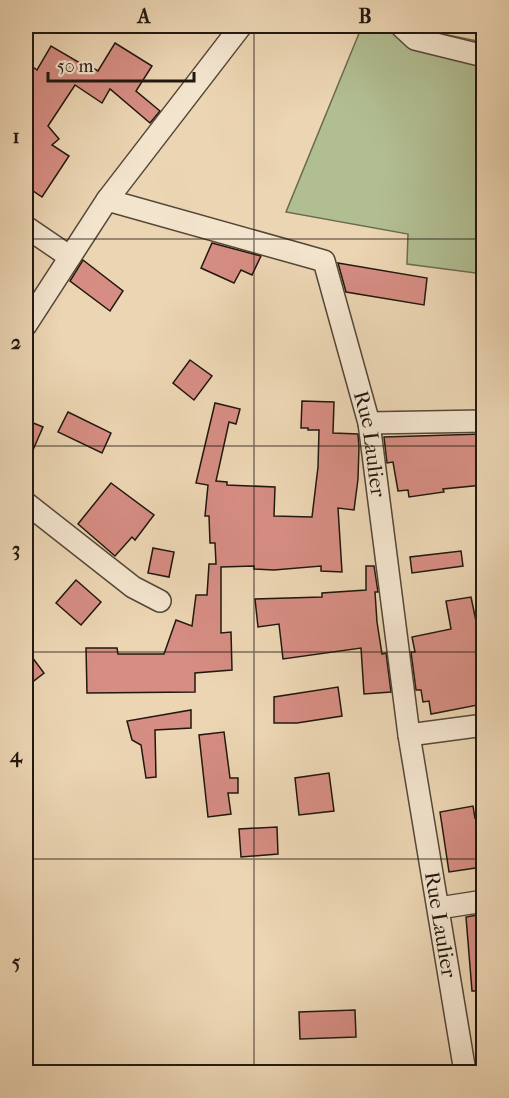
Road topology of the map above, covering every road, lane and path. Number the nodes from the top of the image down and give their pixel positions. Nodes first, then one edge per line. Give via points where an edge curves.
1 (241, 26) edge
2 (401, 26) edge
3 (483, 56) edge
4 (107, 200) junction
5 (26, 227) edge
6 (70, 257) junction
7 (26, 325) edge
8 (483, 421) edge
9 (369, 423) junction
10 (26, 503) edge
11 (160, 601) dead end
12 (483, 725) edge
13 (409, 735) junction
14 (483, 901) edge
15 (439, 908) junction
16 (465, 1072) edge

1 - 4 street
2 - 3 street via 415,39
4 - 6 street
4 - 9 street, Rue Laulier via 324,261
5 - 6 street
6 - 7 street
8 - 9 street
9 - 13 street, Rue Laulier
10 - 11 street via 133,587
12 - 13 street
13 - 15 street, Rue Laulier
14 - 15 street
15 - 16 street, Rue Laulier

